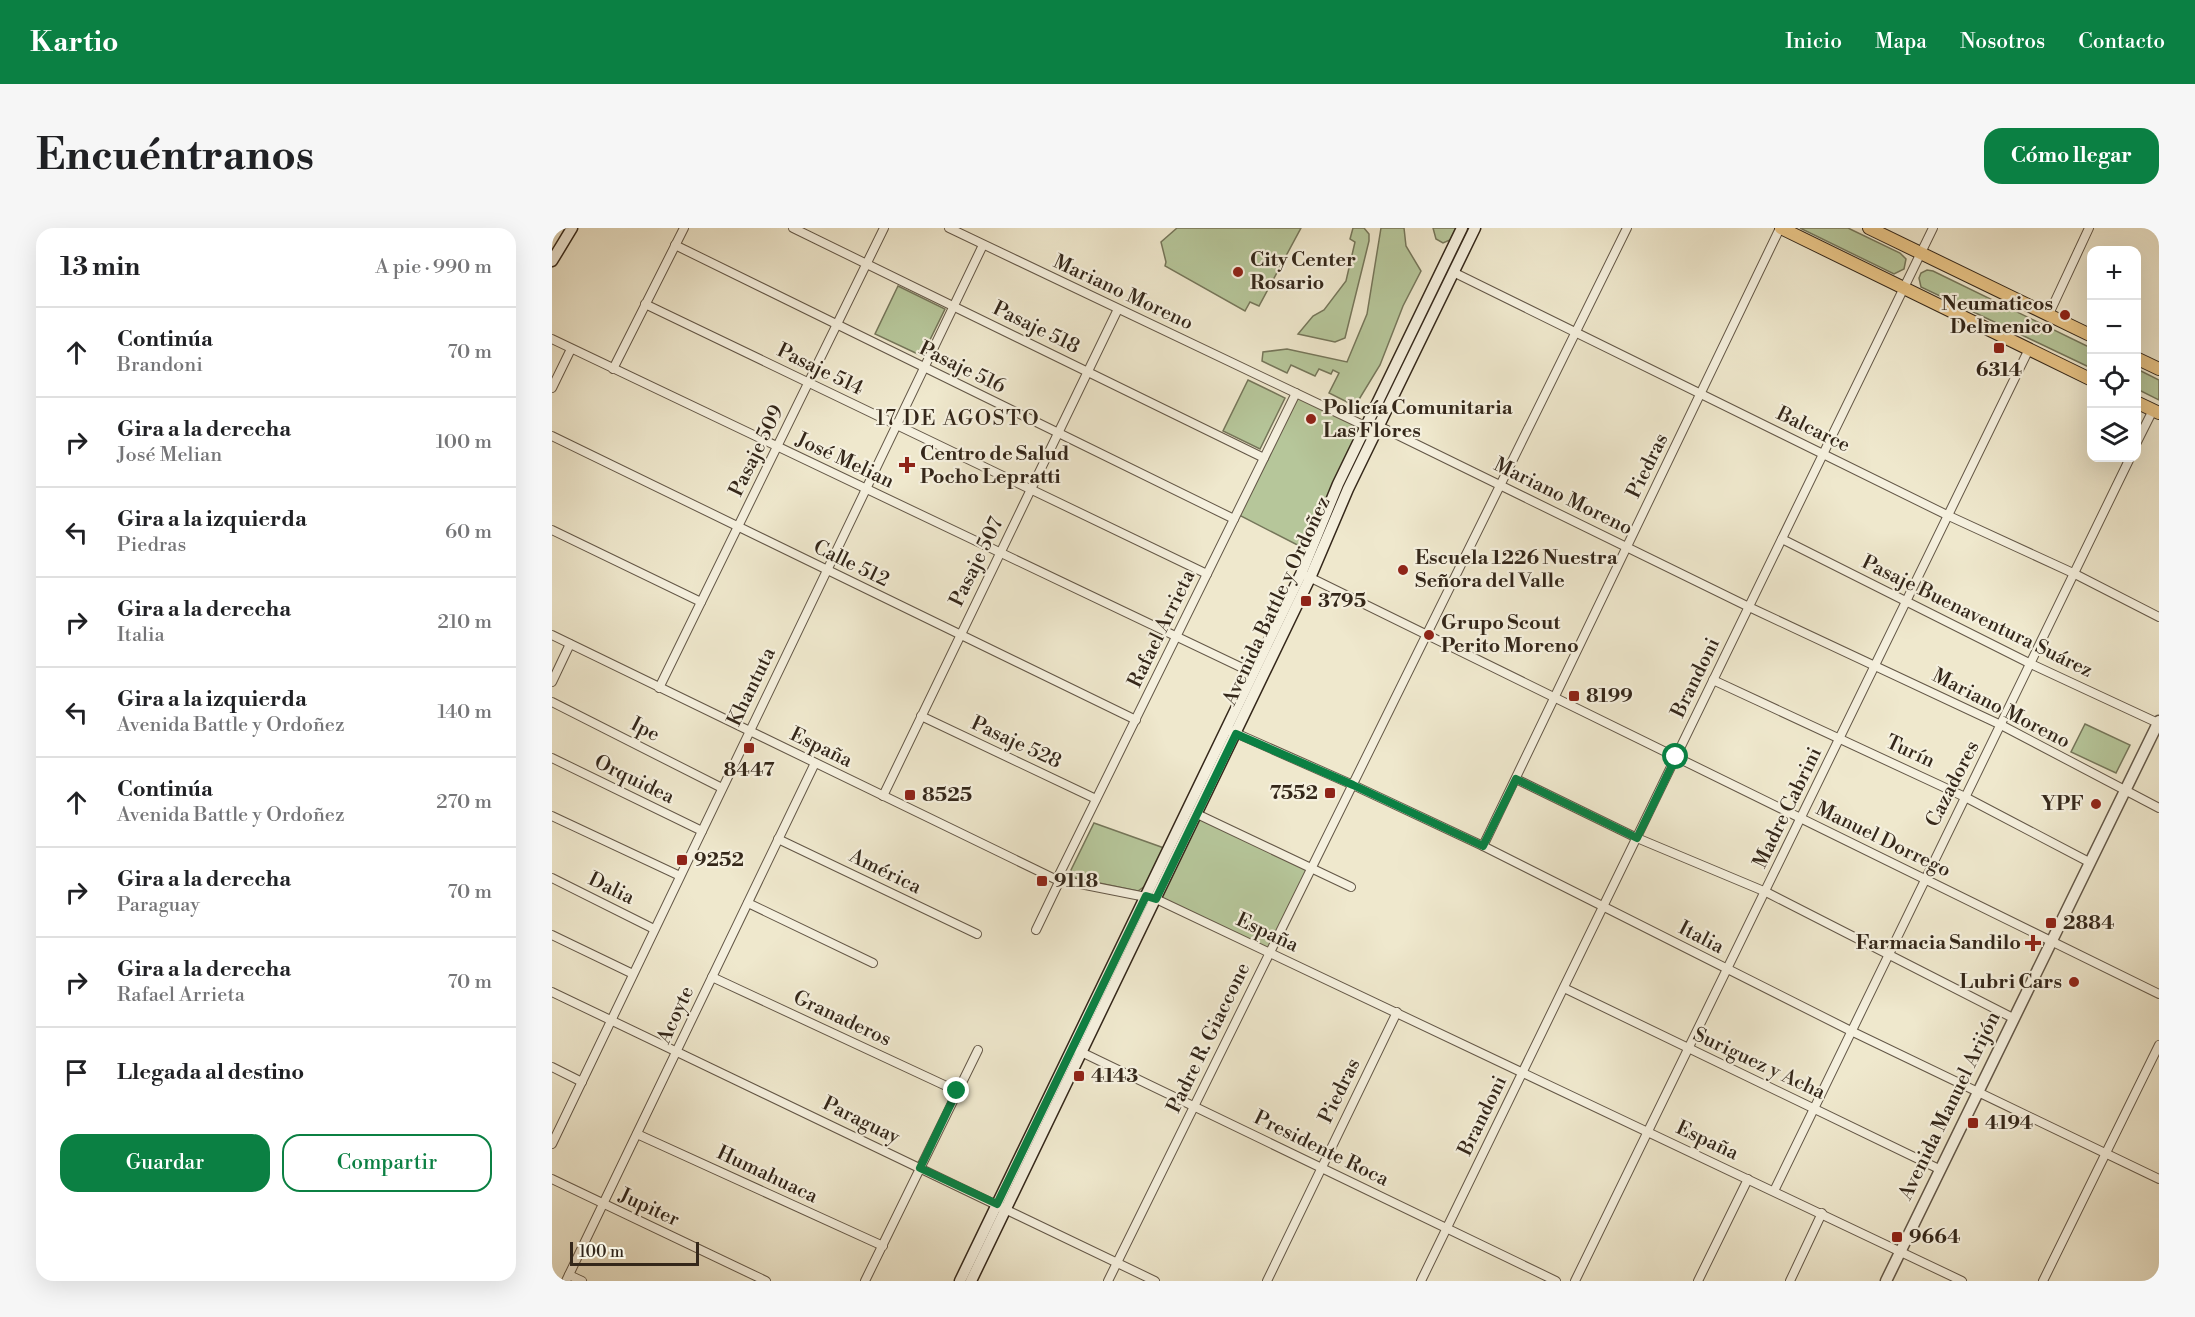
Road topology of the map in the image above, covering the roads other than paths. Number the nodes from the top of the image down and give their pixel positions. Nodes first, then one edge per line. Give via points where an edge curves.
1 (572, 228) edge
2 (684, 228) edge
3 (793, 228) edge
4 (884, 228) edge
5 (949, 228) edge
6 (1462, 228) edge
7 (1475, 228) edge
8 (1627, 228) edge
9 (1780, 228) edge
10 (1869, 228) edge
11 (1933, 228) edge
12 (2089, 228) edge
13 (675, 245) junction
14 (983, 245) junction
15 (1921, 252) junction
16 (552, 261) edge
17 (866, 264) junction
18 (1453, 272) junction
19 (1904, 288) junction
20 (645, 304) junction
21 (954, 307) junction
22 (1118, 309) junction
23 (2049, 315) junction
24 (836, 325) junction
25 (1576, 332) junction
26 (2087, 334) edge
27 (552, 339) edge
28 (571, 349) junction
29 (2029, 349) junction
30 (2141, 360) edge
31 (924, 368) junction
32 (613, 369) junction
33 (2159, 369) edge
34 (1087, 372) junction
35 (2087, 378) edge
36 (808, 382) junction
37 (552, 388) edge
38 (1296, 393) junction
39 (1701, 393) junction
40 (2141, 404) edge
41 (2156, 411) edge
42 (897, 425) junction
43 (1365, 426) junction
44 (1379, 426) junction
45 (1058, 433) junction
46 (552, 436) edge
47 (2141, 436) edge
48 (777, 447) junction
49 (1823, 454) junction
50 (1264, 458) junction
51 (2128, 462) edge
52 (1500, 485) junction
53 (866, 489) junction
54 (1031, 489) junction
55 (1949, 516) junction
56 (1234, 519) junction
57 (738, 527) junction
58 (552, 530) edge
59 (1782, 538) junction
60 (1628, 547) junction
61 (1000, 553) junction
62 (826, 571) junction
63 (2073, 573) junction
64 (1208, 574) junction
65 (1306, 576) junction
66 (1906, 602) junction
67 (701, 603) junction
68 (1749, 607) junction
69 (2159, 617) edge
70 (1427, 634) junction
71 (552, 635) edge
72 (960, 636) junction
73 (1177, 636) junction
74 (570, 644) junction
75 (2031, 664) junction
76 (1876, 665) junction
77 (1253, 672) junction
78 (1713, 680) junction
79 (552, 682) edge
80 (659, 688) junction
81 (1556, 697) junction
82 (552, 702) edge
83 (921, 716) junction
84 (1136, 720) junction
85 (2158, 722) edge
86 (2001, 725) junction
87 (1231, 731) junction
88 (749, 732) junction
89 (1841, 738) junction
90 (1676, 757) junction
91 (552, 758) edge
92 (814, 763) junction
93 (1516, 779) junction
94 (1353, 785) junction
95 (722, 788) junction
96 (2124, 791) junction
97 (883, 796) junction
98 (1965, 796) junction
99 (1096, 799) junction
100 (2159, 808) edge
101 (1197, 814) junction
102 (552, 816) edge
103 (1801, 818) junction
104 (702, 831) junction
105 (1637, 838) junction
106 (778, 839) junction
107 (1483, 846) junction
108 (2089, 862) junction
109 (1311, 868) junction
110 (680, 876) junction
111 (552, 878) edge
112 (1924, 878) junction
113 (1059, 880) junction
114 (1351, 887) dead end
115 (1766, 892) junction
116 (1151, 897) junction
117 (748, 903) junction
118 (1603, 907) junction
119 (654, 929) junction
120 (1036, 930) dead end
121 (977, 934) dead end
122 (552, 936) edge
123 (2050, 941) junction
124 (1270, 952) junction
125 (1887, 956) junction
126 (873, 963) dead end
127 (1727, 970) junction
128 (633, 974) junction
129 (712, 977) junction
130 (1564, 988) junction
131 (552, 992) edge
132 (2159, 994) edge
133 (1397, 1012) junction
134 (2013, 1018) junction
135 (613, 1020) junction
136 (1851, 1031) junction
137 (2159, 1045) edge
138 (1689, 1049) junction
139 (978, 1050) dead end
140 (1077, 1050) junction
141 (677, 1051) junction
142 (552, 1067) edge
143 (1523, 1072) junction
144 (582, 1082) junction
145 (1977, 1090) junction
146 (957, 1091) junction
147 (1194, 1106) junction
148 (1813, 1107) junction
149 (555, 1130) edge
150 (1648, 1131) junction
151 (637, 1134) junction
152 (552, 1144) edge
153 (2106, 1154) junction
154 (920, 1168) junction
155 (1322, 1168) junction
156 (1940, 1169) junction
157 (552, 1179) edge
158 (1748, 1179) junction
159 (2159, 1179) edge
160 (1774, 1191) junction
161 (603, 1204) junction
162 (1002, 1207) junction
163 (1821, 1213) junction
164 (1447, 1228) junction
165 (883, 1246) junction
166 (1900, 1251) junction
167 (1117, 1262) junction
168 (568, 1278) edge
169 (582, 1281) edge
170 (766, 1281) edge
171 (865, 1281) edge
172 (960, 1281) edge
173 (971, 1281) edge
174 (1108, 1281) edge
175 (1155, 1281) edge
176 (1267, 1281) edge
177 (1421, 1281) edge
178 (1556, 1281) edge
179 (1575, 1281) edge
180 (1698, 1281) edge
181 (1790, 1281) edge
182 (1886, 1281) edge
183 (1962, 1281) edge
184 (2043, 1281) edge

1 - 16 main road
2 - 13 street
3 - 17 street, Pasaje 518
4 - 17 street, Pasaje 509
5 - 14 street, Mariano Moreno
6 - 43 main road, Avenida Battle y Ordoñez
7 - 18 main road, Avenida Battle y Ordoñez
8 - 25 street, Padre R. Giaccone
9 - 19 main road
9 - 39 street, Piedras
10 - 15 main road
11 - 15 street, Brandoni
12 - 23 street
13 - 20 street
13 - 24 street, Pasaje 516
14 - 21 street, Khantuta
14 - 22 street, Mariano Moreno
15 - 19 street, Brandoni
15 - 23 main road
17 - 21 street, Pasaje 518
17 - 24 street, Pasaje 509
18 - 25 street, Balcarce
18 - 44 main road, Avenida Battle y Ordoñez
19 - 29 main road
19 - 49 street, Brandoni
20 - 32 street
20 - 36 street, Pasaje 514
21 - 31 street, Khantuta
21 - 34 street, Pasaje 518
22 - 34 street, Pasaje 507
22 - 38 street, Mariano Moreno
23 - 26 main road
24 - 31 street, Pasaje 516
24 - 36 street, Pasaje 509
25 - 39 street, Balcarce
25 - 52 street, Padre R. Giaccone
27 - 28 street, José Melian
28 - 32 street, José Melian
28 - 37 street
29 - 35 main road
29 - 55 street, Madre Cabrini
30 - 33 main road
31 - 42 street, Khantuta
31 - 45 street, Pasaje 516
32 - 48 street, José Melian
34 - 45 street, Pasaje 507
34 - 50 street, Pasaje 518
36 - 42 street, Pasaje 514
36 - 48 street, Pasaje 509
38 - 43 street, Mariano Moreno
38 - 50 street, Rafael Arrieta
39 - 49 street, Balcarce
39 - 60 street, Piedras
40 - 41 main road
41 - 47 street
42 - 53 street, Khantuta
42 - 54 street, Pasaje 514
43 - 44 street, Mariano Moreno
43 - 65 main road, Avenida Battle y Ordoñez via 1338,484
44 - 52 street, Mariano Moreno
44 - 65 main road, Avenida Battle y Ordoñez
45 - 54 street, Pasaje 507
45 - 56 street, Pasaje 516
46 - 57 street, Calle 512
48 - 53 street, José Melian
48 - 57 street, Pasaje 509
49 - 55 street, Balcarce
49 - 59 street, Brandoni
50 - 56 street, Rafael Arrieta
51 - 63 street, Cazadores
52 - 60 street, Mariano Moreno
52 - 70 street, Padre R. Giaccone
53 - 61 street, José Melian
53 - 62 street, Khantuta
54 - 61 street, Pasaje 507
54 - 64 street, Pasaje 514
55 - 63 street, Balcarce
55 - 66 street, Madre Cabrini
56 - 64 street, Rafael Arrieta
57 - 62 street, Calle 512
57 - 67 street, Pasaje 509
58 - 67 street
59 - 66 street, Pasaje Buenaventura Suárez
59 - 68 street, Brandoni
60 - 68 street, Mariano Moreno
60 - 81 street, Piedras
61 - 72 street, Pasaje 507
61 - 73 street, José Melian
62 - 72 street, Calle 512
62 - 88 street, Khantuta
63 - 69 street, Balcarce
63 - 75 street, Cazadores
64 - 73 street, Rafael Arrieta
65 - 70 street, Manuel Dorrego
65 - 77 main road, Avenida Battle y Ordoñez
65 - 87 main road, Avenida Battle y Ordoñez
66 - 75 street, Pasaje Buenaventura Suárez
66 - 76 street, Madre Cabrini
67 - 80 street, Pasaje 509
68 - 76 street, Mariano Moreno
68 - 78 street, Brandoni
70 - 81 street, Manuel Dorrego
70 - 94 street, Padre R. Giaccone
71 - 74 street, España
72 - 83 street, Pasaje 507
72 - 84 street, Calle 512
73 - 77 street, José Melian
73 - 84 street, Rafael Arrieta
74 - 79 street
74 - 80 street, España
75 - 85 street, Pasaje Buenaventura Suárez
75 - 86 street, Cazadores
76 - 86 street, Mariano Moreno
76 - 89 street, Madre Cabrini
77 - 87 main road, Avenida Battle y Ordoñez
78 - 89 street, Turín
78 - 90 street, Brandoni
80 - 88 street, España
81 - 90 street, Manuel Dorrego
81 - 93 street, Piedras
82 - 95 street, Ipe
83 - 97 street, Pasaje 507
83 - 99 street, Pasaje 528
84 - 99 street, Rafael Arrieta
85 - 96 main road, Avenida Manuel Arijón
86 - 96 street, Mariano Moreno
86 - 98 street, Cazadores
87 - 94 street, Italia
87 - 101 main road, Avenida Battle y Ordoñez
87 - 116 main road, Avenida Battle y Ordoñez
88 - 92 street, España
88 - 95 street, Khantuta
89 - 98 street, Turín
89 - 103 street, Madre Cabrini
90 - 103 street, Manuel Dorrego
90 - 105 street, Brandoni
91 - 104 street, Orquidea
92 - 97 street, España
92 - 106 street, Acoyte
93 - 105 street
93 - 107 street, Piedras
94 - 107 street, Italia
94 - 109 street, Padre R. Giaccone
95 - 104 street, Khantuta
96 - 100 street, Mariano Moreno
96 - 108 main road, Avenida Manuel Arijón
97 - 113 street, España
98 - 108 street, Turín
98 - 112 street, Cazadores
99 - 113 street, Rafael Arrieta
101 - 109 street
101 - 116 main road, Avenida Battle y Ordoñez
102 - 110 street
103 - 112 street, Manuel Dorrego
103 - 115 street, Madre Cabrini
104 - 110 street, Khantuta
105 - 115 street
105 - 118 street, Brandoni
106 - 117 street, Acoyte
106 - 121 street, América
107 - 118 street, Italia
108 - 123 main road, Avenida Manuel Arijón
109 - 114 street
109 - 124 street, Padre R. Giaccone
110 - 119 street, Khantuta
111 - 119 street, Dalia
112 - 123 street, Manuel Dorrego
112 - 125 street, Cazadores
113 - 116 street, España
113 - 120 street, Rafael Arrieta
115 - 125 street
115 - 127 street, Madre Cabrini
116 - 124 street, España
116 - 140 main road, Avenida Battle y Ordoñez
117 - 126 street
117 - 129 street, Acoyte
118 - 127 street, Italia
118 - 130 street, Brandoni
119 - 128 street, Khantuta
122 - 128 street
123 - 132 street, Manuel Dorrego
123 - 134 main road, Avenida Manuel Arijón
124 - 133 street, España
124 - 147 street, Padre R. Giaccone
125 - 134 street
125 - 136 street, Cazadores
127 - 136 street, Italia
127 - 138 street, Madre Cabrini
128 - 135 street, Khantuta
129 - 141 street, Acoyte
129 - 146 street, Granaderos
130 - 138 street, Suriguez y Acha
130 - 143 street, Brandoni
131 - 135 street, Paraguay
133 - 143 street, España
133 - 155 street, Piedras
134 - 145 main road, Avenida Manuel Arijón
135 - 141 street, Paraguay
135 - 144 street, Khantuta
136 - 145 street, Italia
136 - 148 street, Cazadores
137 - 153 street
138 - 148 street, Suriguez y Acha
138 - 150 street, Madre Cabrini
139 - 146 street
140 - 147 street, Presidente Roca
140 - 162 main road, Avenida Battle y Ordoñez
141 - 151 street, Acoyte
141 - 154 street, Paraguay
142 - 144 street
143 - 150 street, España
143 - 164 street, Brandoni
144 - 149 street, Khantuta
145 - 153 street, Italia
145 - 156 main road, Avenida Manuel Arijón
146 - 154 street
147 - 155 street, Presidente Roca
147 - 167 street, Padre R. Giaccone
148 - 156 street, Suriguez y Acha
148 - 160 street, Cazadores
149 - 152 street, Khantuta
150 - 158 street, España
150 - 179 street, Madre Cabrini
151 - 161 street, Acoyte
151 - 165 street, Humahuaca
153 - 159 street, Italia
153 - 184 street
154 - 162 street, Paraguay
154 - 165 street
155 - 164 street, Presidente Roca
155 - 176 street, Piedras
156 - 166 main road, Avenida Manuel Arijón
157 - 161 street, Jupiter
158 - 160 street, España
158 - 180 street
160 - 163 street, España
161 - 168 street, Acoyte
161 - 170 street, Jupiter
162 - 167 street, Paraguay
162 - 172 main road, Avenida Battle y Ordoñez
162 - 173 main road, Avenida Battle y Ordoñez
163 - 166 street, España
163 - 181 street
164 - 177 street, Brandoni
164 - 178 street, Presidente Roca
165 - 171 street
166 - 182 main road, Avenida Manuel Arijón
166 - 183 street, España
167 - 174 street, Padre R. Giaccone
167 - 175 street, Paraguay
168 - 169 street

